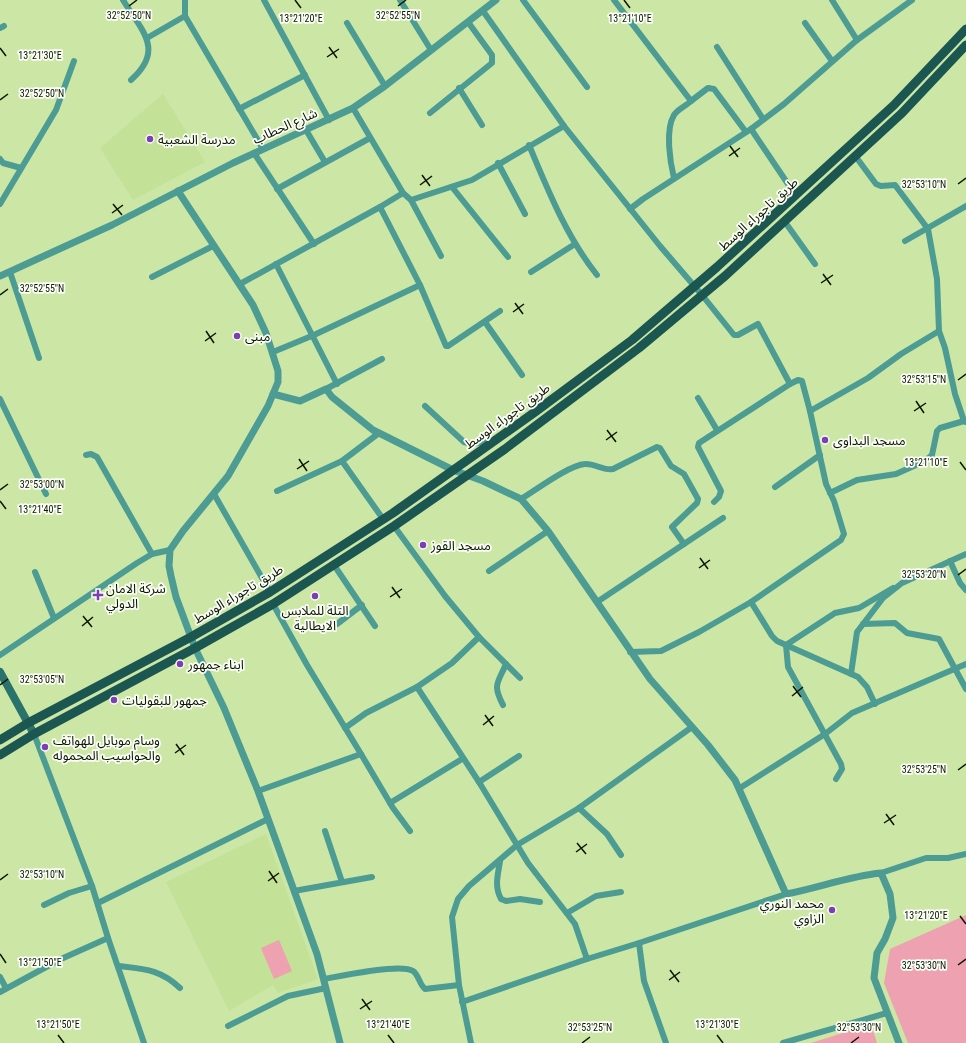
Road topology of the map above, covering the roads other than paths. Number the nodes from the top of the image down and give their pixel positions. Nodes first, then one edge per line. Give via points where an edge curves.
1 (123, 0) edge
2 (185, 0) edge
3 (264, 0) edge
4 (400, 0) edge
5 (496, 0) edge
6 (524, 0) edge
7 (614, 0) edge
8 (832, 0) edge
9 (912, 0) edge
10 (483, 11) junction
11 (185, 16) junction
12 (468, 22) junction
13 (347, 23) dead end
14 (805, 23) dead end
15 (966, 29) edge
16 (147, 38) junction
17 (857, 40) junction
18 (966, 45) edge
19 (717, 47) dead end
20 (431, 50) junction
21 (74, 61) dead end
22 (832, 61) junction
23 (306, 75) junction
24 (131, 80) dead end
25 (386, 86) junction
26 (587, 87) dead end
27 (459, 88) junction
28 (691, 101) junction
29 (353, 108) junction
30 (239, 110) junction
31 (430, 113) dead end
32 (763, 119) junction
33 (329, 120) junction
34 (482, 125) dead end
35 (564, 126) junction
36 (306, 130) junction
37 (748, 130) junction
38 (370, 138) junction
39 (529, 145) junction
40 (263, 149) junction
41 (254, 153) junction
42 (856, 157) junction
43 (0, 160) edge
44 (325, 162) junction
45 (498, 164) junction
46 (21, 168) junction
47 (674, 178) junction
48 (452, 188) junction
49 (277, 189) junction
50 (178, 191) junction
51 (403, 193) junction
52 (796, 196) junction
53 (411, 200) junction
54 (0, 204) edge
55 (966, 206) edge
56 (380, 207) junction
57 (630, 209) junction
58 (525, 214) dead end
59 (784, 222) junction
60 (928, 228) junction
61 (905, 241) dead end
62 (314, 244) junction
63 (575, 244) junction
64 (213, 246) junction
65 (441, 256) dead end
66 (508, 257) dead end
67 (276, 264) junction
68 (815, 264) dead end
69 (10, 272) junction
70 (531, 272) dead end
71 (597, 275) dead end
72 (0, 276) edge
73 (152, 277) dead end
74 (240, 284) junction
75 (420, 285) junction
76 (694, 287) junction
77 (702, 295) junction
78 (500, 311) dead end
79 (485, 322) junction
80 (939, 331) junction
81 (314, 335) junction
82 (273, 352) junction
83 (40, 358) dead end
84 (382, 359) dead end
85 (522, 375) dead end
86 (337, 384) junction
87 (790, 384) junction
88 (326, 389) junction
89 (273, 394) junction
90 (698, 398) dead end
91 (0, 399) edge
92 (425, 406) dead end
93 (810, 411) junction
94 (965, 421) edge
95 (717, 430) junction
96 (379, 432) junction
97 (497, 440) junction
98 (86, 455) dead end
99 (820, 456) junction
100 (342, 461) junction
101 (453, 470) junction
102 (466, 476) junction
103 (775, 487) dead end
104 (277, 491) dead end
105 (830, 493) junction
106 (46, 494) dead end
107 (214, 494) junction
108 (521, 499) junction
109 (714, 502) dead end
110 (723, 518) dead end
111 (383, 519) junction
112 (394, 526) junction
113 (548, 531) junction
114 (684, 544) junction
115 (170, 550) junction
116 (152, 554) junction
117 (966, 554) edge
118 (950, 561) junction
119 (334, 565) junction
120 (489, 571) dead end
121 (35, 572) dead end
122 (894, 588) junction
123 (966, 590) edge
124 (270, 592) junction
125 (597, 602) junction
126 (751, 602) junction
127 (273, 604) junction
128 (362, 605) junction
129 (54, 618) junction
130 (337, 624) dead end
131 (863, 624) junction
132 (375, 626) dead end
133 (191, 637) junction
134 (479, 637) junction
135 (786, 645) junction
136 (195, 648) junction
137 (630, 652) junction
138 (0, 655) edge
139 (506, 664) junction
140 (966, 664) edge
141 (956, 669) junction
142 (0, 672) edge
143 (851, 674) junction
144 (520, 678) dead end
145 (417, 687) junction
146 (966, 689) edge
147 (875, 704) junction
148 (503, 705) dead end
149 (28, 723) junction
150 (692, 727) junction
151 (345, 728) junction
152 (34, 734) junction
153 (825, 734) junction
154 (0, 740) edge
155 (0, 754) edge
156 (361, 754) junction
157 (519, 756) dead end
158 (462, 759) junction
159 (836, 779) dead end
160 (479, 782) junction
161 (740, 788) junction
162 (258, 791) junction
163 (390, 803) junction
164 (579, 808) junction
165 (268, 819) junction
166 (325, 831) dead end
167 (410, 831) dead end
168 (517, 845) junction
169 (966, 854) edge
170 (621, 855) dead end
171 (500, 861) junction
172 (881, 873) junction
173 (372, 877) dead end
174 (342, 882) junction
175 (92, 886) junction
176 (294, 891) junction
177 (621, 892) dead end
178 (786, 894) junction
179 (540, 902) dead end
180 (98, 903) junction
181 (44, 905) dead end
182 (567, 913) junction
183 (108, 938) junction
184 (639, 944) junction
185 (587, 959) junction
186 (118, 966) junction
187 (0, 976) edge
188 (324, 979) junction
189 (459, 986) junction
190 (6, 988) junction
191 (180, 988) dead end
192 (326, 988) junction
193 (0, 992) edge
194 (462, 1002) junction
195 (887, 1013) junction
196 (228, 1026) dead end
197 (144, 1043) edge
198 (340, 1043) edge
199 (471, 1043) edge
200 (666, 1043) edge
201 (783, 1043) edge
202 (899, 1043) edge

1 - 16 street
2 - 11 street
3 - 23 street
4 - 20 street
5 - 10 street, شارع الحطاب
6 - 26 street
7 - 28 street
8 - 17 street
9 - 17 street
10 - 12 street, شارع الحطاب
10 - 35 street
11 - 16 street
11 - 30 street
12 - 20 street, شارع الحطاب
12 - 27 street via 493,58 492,63
13 - 25 street
14 - 22 street
15 - 52 main road, طريق تاجوراء الوسط via 894,105
16 - 24 street via 149,56 146,64
17 - 22 street
18 - 42 main road
19 - 32 street
20 - 25 street, شارع الحطاب
21 - 46 street via 56,110
22 - 32 street via 784,104
23 - 30 street
23 - 33 street
25 - 29 street, شارع الحطاب
27 - 31 street
27 - 34 street
28 - 37 street via 708,88 714,89
28 - 47 street via 676,113 672,120 669,158
29 - 33 street, شارع الحطاب
29 - 38 street
30 - 40 street
32 - 37 street
33 - 36 street, شارع الحطاب
35 - 39 street
35 - 57 street
36 - 40 street, شارع الحطاب
36 - 44 street
37 - 47 street
37 - 52 street
38 - 44 street
38 - 51 street
39 - 45 street
39 - 63 street
40 - 41 street, شارع الحطاب
41 - 49 street
41 - 50 street, شارع الحطاب
42 - 59 main road
42 - 60 street via 876,184 895,185
43 - 46 street
44 - 49 street
45 - 48 street via 472,180
45 - 58 street
46 - 54 street
47 - 57 street
48 - 53 street
48 - 66 street
49 - 62 street
50 - 64 street
50 - 69 street, شارع الحطاب
51 - 53 street
51 - 56 street
52 - 76 main road, طريق تاجوراء الوسط
53 - 65 street
55 - 60 street
56 - 62 street
56 - 75 street
57 - 76 street
59 - 68 street
59 - 77 main road
60 - 61 street
60 - 80 street via 937,279
62 - 67 street
63 - 70 street
63 - 71 street
64 - 73 street
64 - 74 street
67 - 74 street
67 - 81 street
69 - 72 street, شارع الحطاب
69 - 83 street
74 - 82 street
75 - 79 street via 447,346
75 - 81 street
76 - 77 street
76 - 97 main road, طريق تاجوراء الوسط via 632,340
77 - 87 street via 734,335 758,324
77 - 102 main road via 639,348
78 - 79 street
79 - 85 street
80 - 93 street via 868,378
80 - 94 street via 955,394
81 - 82 street
81 - 86 street
82 - 89 street via 278,371 278,382
84 - 86 street
86 - 88 street
87 - 93 street via 802,381
87 - 95 street
88 - 89 street via 300,401
88 - 96 street via 362,422
89 - 107 street via 228,476
90 - 95 street
91 - 106 street
92 - 97 street via 464,442 471,444
93 - 99 street
94 - 105 street via 940,428 937,431 932,455 925,461 896,474 857,480
95 - 109 street via 698,445 721,491
96 - 100 street
96 - 101 street
97 - 101 main road, طريق تاجوراء الوسط
98 - 116 street via 97,457
99 - 103 street
99 - 105 street
100 - 104 street
100 - 111 street
101 - 102 street
101 - 111 main road, طريق تاجوراء الوسط
102 - 108 street
102 - 112 main road
105 - 126 street via 840,518 843,538
107 - 115 street via 183,530
107 - 124 street
108 - 113 street
108 - 114 street via 574,467 585,464 613,469 657,447 672,468 684,474 698,499 697,503 672,526
110 - 114 street
111 - 124 main road, طريق تاجوراء الوسط
112 - 119 main road
112 - 134 street via 445,596
113 - 120 street
113 - 125 street
114 - 125 street
115 - 116 street
115 - 133 street via 169,566 173,586
116 - 129 street
117 - 118 street
118 - 122 street
118 - 123 street
119 - 127 main road
119 - 128 street
121 - 129 street
122 - 131 street
122 - 135 street via 859,608 835,613
124 - 133 main road, طريق تاجوراء الوسط
125 - 137 street
126 - 135 street via 772,636
126 - 137 street via 661,651
127 - 136 main road
127 - 151 street
128 - 130 street
128 - 132 street
129 - 138 street
131 - 141 street via 895,623 908,633 939,639
131 - 143 street via 858,632
133 - 136 street
133 - 149 main road, طريق تاجوراء الوسط
134 - 139 street
134 - 145 street via 452,663
135 - 143 street
135 - 153 street via 788,667
136 - 152 main road
136 - 162 street via 224,708
137 - 150 street
139 - 144 street
139 - 148 street via 497,681 497,693
140 - 141 street
141 - 146 street
141 - 147 street
142 - 149 main road
143 - 147 street via 863,682
145 - 151 street via 366,713
145 - 158 street
147 - 153 street via 852,713
149 - 152 main road
149 - 154 main road, طريق تاجوراء الوسط
150 - 161 street
150 - 164 street
151 - 156 street
152 - 155 main road
152 - 175 street
153 - 159 street via 842,769
153 - 161 street
156 - 162 street
156 - 163 street
157 - 160 street
158 - 160 street
158 - 163 street
160 - 168 street
161 - 178 street
162 - 165 street
163 - 167 street
164 - 168 street
164 - 170 street via 607,834
165 - 176 street
165 - 180 street
166 - 174 street
168 - 171 street
168 - 182 street
169 - 172 street via 948,858 926,858
171 - 179 street via 496,890 501,899
171 - 189 street via 469,886 454,906 452,917
172 - 178 street via 866,874
172 - 195 street via 890,894 893,918 877,953 874,978
173 - 174 street
174 - 176 street
175 - 180 street
175 - 181 street via 69,892
176 - 188 street
177 - 182 street via 596,896
178 - 184 street
180 - 183 street
182 - 185 street via 575,924
183 - 186 street
183 - 190 street
184 - 185 street
184 - 200 street via 644,981
185 - 194 street
186 - 191 street via 162,974
186 - 197 street
187 - 190 street
188 - 189 street via 405,968 415,973 425,989
188 - 192 street
189 - 194 street
190 - 193 street
192 - 196 street via 288,996
192 - 198 street
194 - 199 street
195 - 201 street
195 - 202 street

